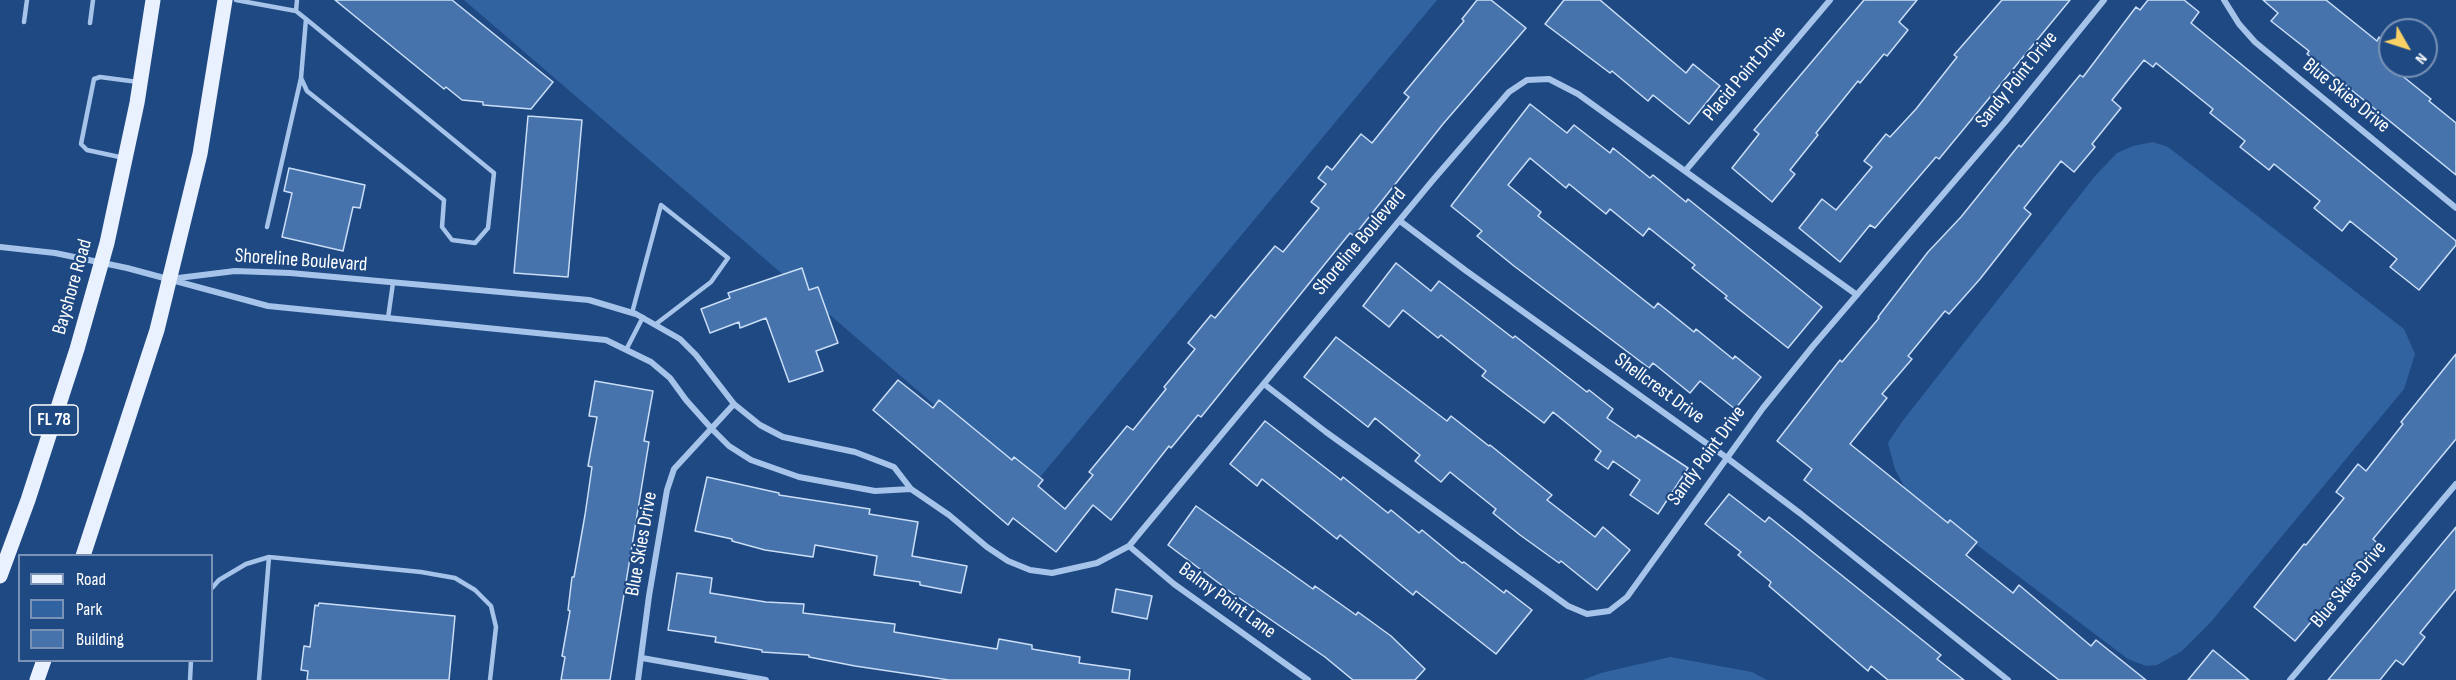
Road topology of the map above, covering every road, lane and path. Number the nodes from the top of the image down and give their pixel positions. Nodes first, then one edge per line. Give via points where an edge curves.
1 (27, 0) edge
2 (93, 0) edge
3 (153, 0) edge
4 (225, 0) edge
5 (236, 0) edge
6 (297, 0) edge
7 (1830, 0) edge
8 (2104, 0) edge
9 (2224, 0) edge
10 (296, 11) junction
11 (306, 19) junction
12 (24, 22) dead end
13 (90, 23) dead end
14 (301, 78) junction
15 (141, 83) junction
16 (125, 159) junction
17 (1686, 170) junction
18 (2456, 208) edge
19 (1400, 221) junction
20 (267, 227) dead end
21 (0, 247) edge
22 (101, 263) junction
23 (169, 279) junction
24 (393, 283) junction
25 (1857, 295) junction
26 (632, 313) junction
27 (643, 317) junction
28 (388, 318) junction
29 (656, 324) junction
30 (626, 350) junction
31 (1264, 384) junction
32 (734, 404) junction
33 (711, 428) junction
34 (1727, 458) junction
35 (2456, 484) edge
36 (911, 489) junction
37 (1129, 546) junction
38 (83, 554) edge
39 (269, 557) junction
40 (0, 576) edge
41 (213, 587) edge
42 (642, 658) junction
43 (43, 662) edge
44 (191, 662) edge
45 (37, 680) edge
46 (190, 680) edge
47 (259, 680) edge
48 (490, 680) edge
49 (638, 680) edge
50 (766, 680) edge
51 (1308, 680) edge
52 (2008, 680) edge
53 (2290, 680) edge

1 - 12 lane
2 - 13 lane
3 - 15 main road, Bayshore Road / FL 78
4 - 23 main road via 200,154
5 - 10 lane
6 - 10 lane
7 - 17 street, Placid Point Drive
8 - 25 street, Sandy Point Drive
9 - 18 street, Blue Skies Drive via 2255,42
10 - 11 lane
11 - 14 lane
11 - 14 lane via 494,172 488,228 475,243 452,240 442,227 444,200 307,91
14 - 20 lane
15 - 16 main road, Bayshore Road / FL 78
15 - 16 lane via 94,79 81,144 87,150
16 - 22 main road, Bayshore Road / FL 78
17 - 19 street, Shoreline Boulevard via 1578,94 1549,79 1527,80 1509,92
17 - 25 street, Shoreline Boulevard
19 - 31 street, Shoreline Boulevard
19 - 34 street, Shellcrest Drive
21 - 22 street
22 - 23 street
22 - 40 main road, Bayshore Road / FL 78 via 77,349
23 - 24 street, Shoreline Boulevard via 235,271
23 - 28 street, Shoreline Boulevard via 268,306
23 - 38 main road via 153,342
24 - 26 street, Shoreline Boulevard via 589,300
24 - 28 lane
25 - 34 street, Sandy Point Drive via 1763,408
26 - 27 street, Shoreline Boulevard
26 - 29 lane via 661,205 728,258 711,282
27 - 29 street, Shoreline Boulevard
27 - 30 lane
28 - 30 street, Shoreline Boulevard via 579,336 606,340
29 - 32 street, Shoreline Boulevard via 696,355
30 - 33 street, Shoreline Boulevard via 651,362 670,378
31 - 34 street, Sandy Point Drive via 1568,606 1587,614 1609,611 1627,597
31 - 37 street, Shoreline Boulevard
32 - 33 street, Blue Skies Drive
32 - 36 street, Shoreline Boulevard via 759,425 783,437 855,452 894,467
33 - 36 street, Shoreline Boulevard via 751,460 799,477 875,491
33 - 42 street, Blue Skies Drive via 674,469 667,490
34 - 52 street, Shellcrest Drive
35 - 53 street, Blue Skies Drive
36 - 37 street, Shoreline Boulevard via 949,514 987,547 1030,570 1074,570
37 - 51 street, Balmy Point Lane via 1174,584
39 - 41 lane via 246,564
39 - 47 lane
39 - 48 lane via 455,578 476,590 491,606 496,627
42 - 49 street, Blue Skies Drive
42 - 50 street
43 - 45 main road
44 - 46 lane

